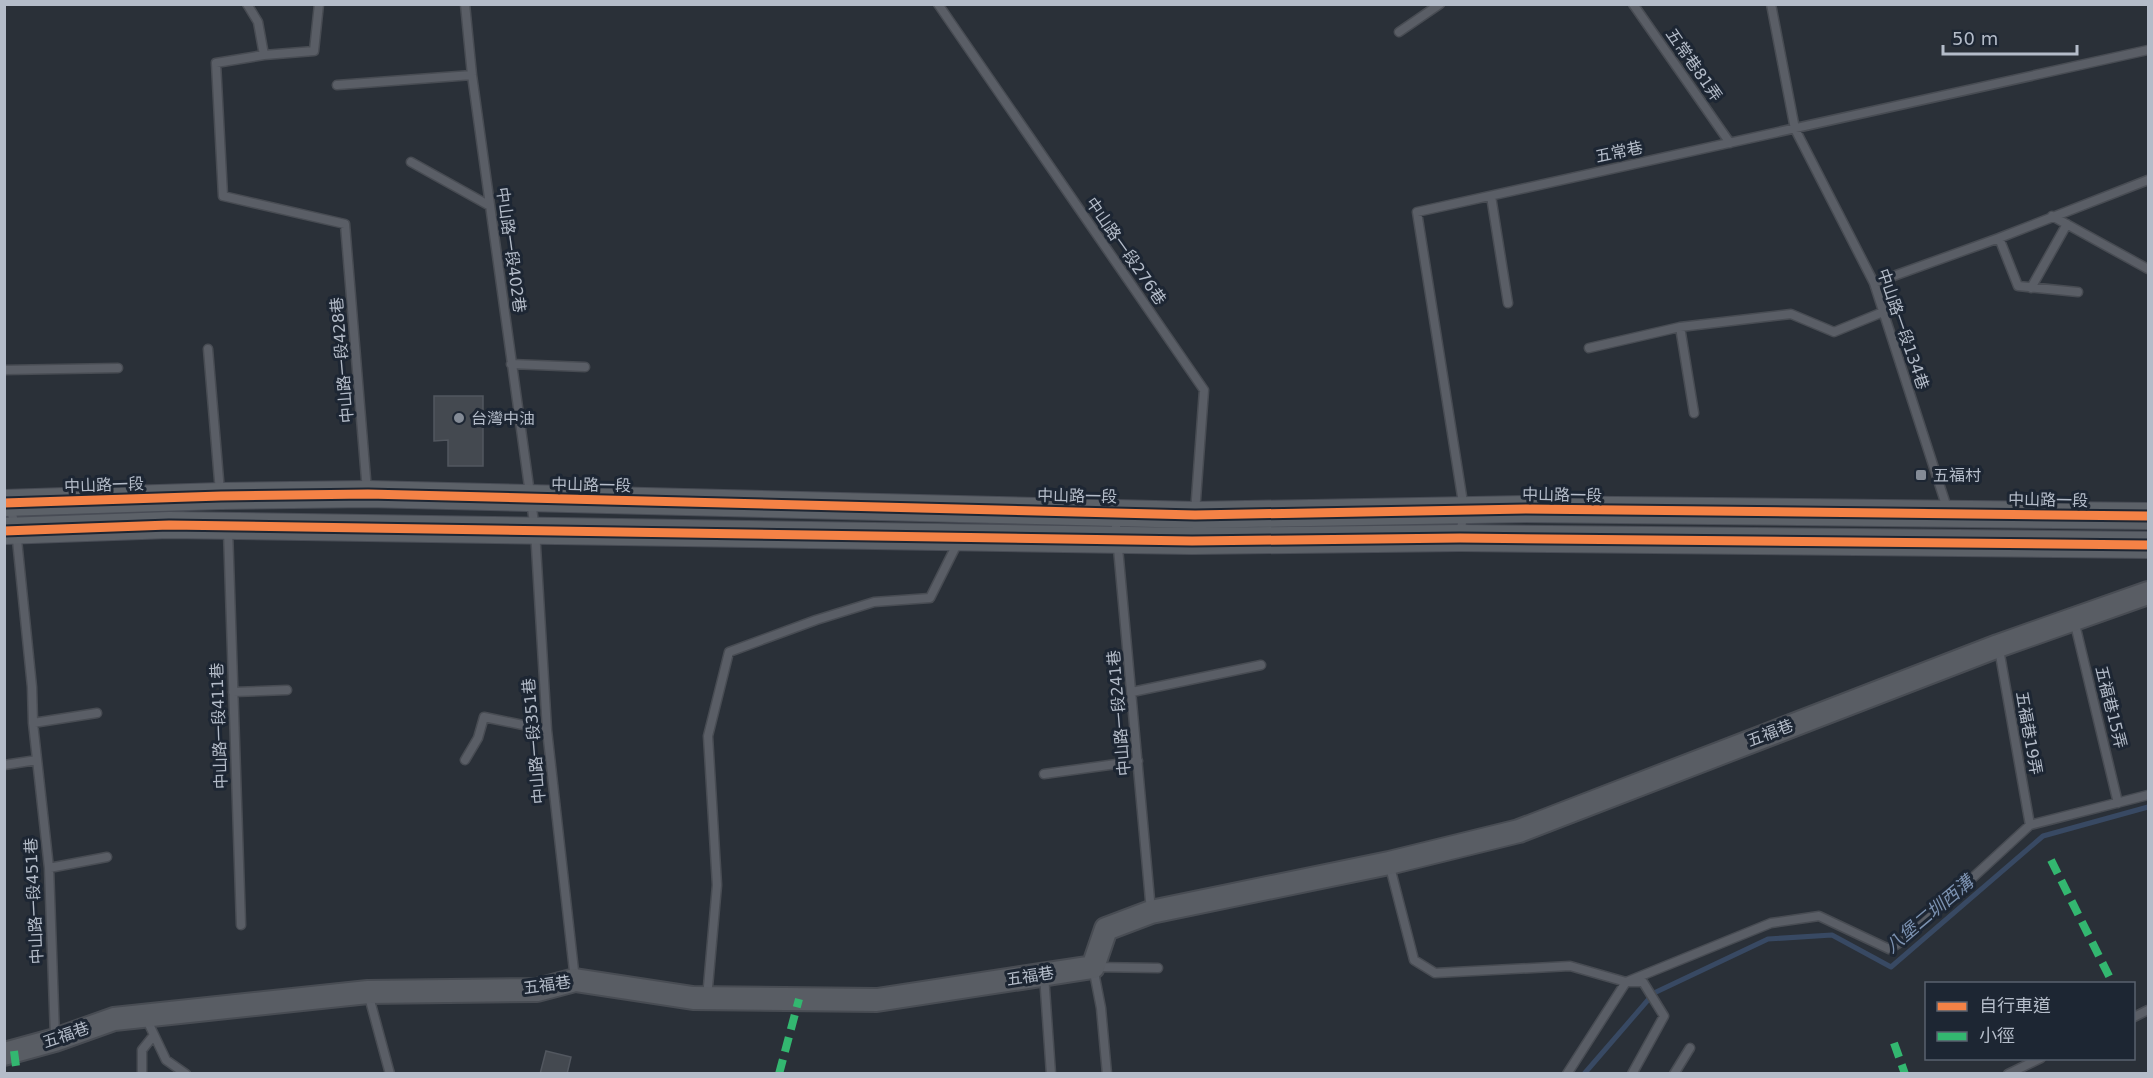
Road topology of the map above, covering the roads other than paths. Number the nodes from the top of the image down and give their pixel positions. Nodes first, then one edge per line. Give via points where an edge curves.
1 (247, 4) edge
2 (319, 4) edge
3 (465, 4) edge
4 (938, 4) edge
5 (1440, 4) edge
6 (1633, 4) edge
7 (1771, 4) edge
8 (1399, 32) dead end
9 (2148, 50) edge
10 (264, 55) junction
11 (472, 75) junction
12 (337, 85) dead end
13 (1795, 129) junction
14 (1730, 143) junction
15 (411, 162) dead end
16 (2148, 180) edge
17 (1491, 196) junction
18 (490, 206) junction
19 (2052, 216) junction
20 (2067, 224) junction
21 (1999, 238) junction
22 (2148, 269) edge
23 (1874, 283) junction
24 (2031, 288) junction
25 (2078, 292) dead end
26 (1508, 303) dead end
27 (1883, 312) junction
28 (1680, 327) junction
29 (1589, 348) dead end
30 (208, 350) dead end
31 (511, 364) junction
32 (585, 367) dead end
33 (118, 368) dead end
34 (4, 370) edge
35 (1694, 413) dead end
36 (368, 494) junction
37 (221, 496) junction
38 (531, 498) junction
39 (7, 503) edge
40 (1464, 509) junction
41 (1115, 512) junction
42 (1949, 514) junction
43 (2148, 516) edge
44 (228, 526) junction
45 (1193, 528) junction
46 (10, 530) edge
47 (535, 530) junction
48 (960, 537) junction
49 (1460, 538) junction
50 (1117, 540) junction
51 (2148, 545) edge
52 (2148, 593) edge
53 (2073, 618) junction
54 (1998, 646) junction
55 (1261, 665) dead end
56 (287, 690) dead end
57 (1132, 692) junction
58 (233, 693) junction
59 (97, 713) dead end
60 (33, 723) junction
61 (547, 730) junction
62 (37, 760) junction
63 (465, 760) dead end
64 (1138, 761) junction
65 (4, 765) edge
66 (1044, 774) dead end
67 (2148, 795) edge
68 (2118, 803) junction
69 (2030, 825) junction
70 (107, 857) dead end
71 (1389, 863) junction
72 (49, 868) junction
73 (1151, 912) junction
74 (241, 925) dead end
75 (1093, 967) junction
76 (1158, 968) dead end
77 (1044, 973) junction
78 (575, 980) junction
79 (1626, 982) junction
80 (368, 992) junction
81 (707, 998) junction
82 (144, 1014) junction
83 (154, 1035) junction
84 (55, 1040) junction
85 (1690, 1048) dead end
86 (4, 1054) edge
87 (2039, 1060) edge
88 (142, 1074) edge
89 (186, 1074) edge
90 (390, 1074) edge
91 (1051, 1074) edge
92 (1107, 1074) edge
93 (1567, 1074) edge
94 (1632, 1074) edge
95 (1674, 1074) edge
96 (2008, 1074) edge

1 - 10 lane via 258,22
2 - 10 lane via 314,51
3 - 11 lane, 中山路一段402巷
4 - 45 lane, 中山路一段276巷 via 1204,390
5 - 8 lane
6 - 14 lane, 五常巷81弄
7 - 13 lane, 中山路一段134巷
9 - 13 lane, 五常巷
10 - 36 lane, 中山路一段428巷 via 216,63 223,196 345,224
11 - 12 lane
11 - 18 lane, 中山路一段402巷
13 - 14 lane, 五常巷
13 - 23 lane, 中山路一段134巷
14 - 17 lane, 五常巷
15 - 18 lane
16 - 19 lane
17 - 26 lane
17 - 40 lane, 五常巷 via 1417,212
18 - 31 lane, 中山路一段402巷
19 - 20 lane
19 - 21 lane
20 - 22 lane
20 - 24 lane
21 - 23 lane
21 - 24 lane via 2018,286
23 - 27 lane, 中山路一段134巷
24 - 25 lane
27 - 28 lane via 1834,332 1791,314
27 - 42 lane, 中山路一段134巷
28 - 29 lane
28 - 35 lane
30 - 37 lane
31 - 32 lane
31 - 38 lane, 中山路一段402巷
33 - 34 lane
36 - 37 main road, 中山路一段
36 - 38 main road, 中山路一段
37 - 39 main road, 中山路一段
38 - 41 main road, 中山路一段
38 - 47 lane, 中山路一段351巷
39 - 46 lane, 中山路一段451巷
40 - 42 main road, 中山路一段
40 - 45 main road, 中山路一段
40 - 49 lane, 五常巷
41 - 45 main road, 中山路一段
41 - 50 lane, 中山路一段241巷
42 - 43 main road, 中山路一段
44 - 46 main road, 中山路一段
44 - 47 main road, 中山路一段
44 - 58 lane, 中山路一段411巷
45 - 49 main road, 中山路一段
45 - 50 main road, 中山路一段
46 - 60 lane, 中山路一段451巷 via 32,687
47 - 48 main road, 中山路一段
47 - 61 lane, 中山路一段351巷
48 - 50 main road, 中山路一段
48 - 81 lane via 930,598 874,602 729,652 708,736 717,885
49 - 51 main road, 中山路一段
50 - 57 lane, 中山路一段241巷
52 - 53 street, 五福巷
53 - 54 street, 五福巷
53 - 68 lane, 五福巷15弄
54 - 69 lane, 五福巷19弄
54 - 71 street, 五福巷 via 1519,831
55 - 57 lane
56 - 58 lane
57 - 64 lane, 中山路一段241巷
58 - 74 lane, 中山路一段411巷
59 - 60 lane
60 - 62 lane, 中山路一段451巷
61 - 63 lane via 484,717
61 - 78 lane, 中山路一段351巷
62 - 65 lane
62 - 72 lane, 中山路一段451巷
64 - 66 lane
64 - 73 lane, 中山路一段241巷
67 - 68 lane
68 - 69 lane
69 - 79 lane via 1906,939 1888,949 1819,916 1771,923
70 - 72 lane
71 - 73 street, 五福巷
71 - 79 lane via 1414,960 1435,973 1570,966
72 - 84 lane, 中山路一段451巷
73 - 75 street, 五福巷 via 1106,929
75 - 76 lane
75 - 77 street, 五福巷
75 - 92 lane, 五福巷
77 - 81 street, 五福巷 via 877,1000
77 - 91 lane
78 - 80 street, 五福巷 via 537,990
78 - 81 street, 五福巷
79 - 93 lane
79 - 94 lane via 1643,982 1664,1016
80 - 82 street, 五福巷
80 - 90 lane
82 - 83 lane
82 - 84 street, 五福巷 via 114,1019
83 - 88 lane via 142,1050
83 - 89 lane via 166,1060
84 - 86 street, 五福巷
85 - 95 lane
87 - 96 lane

